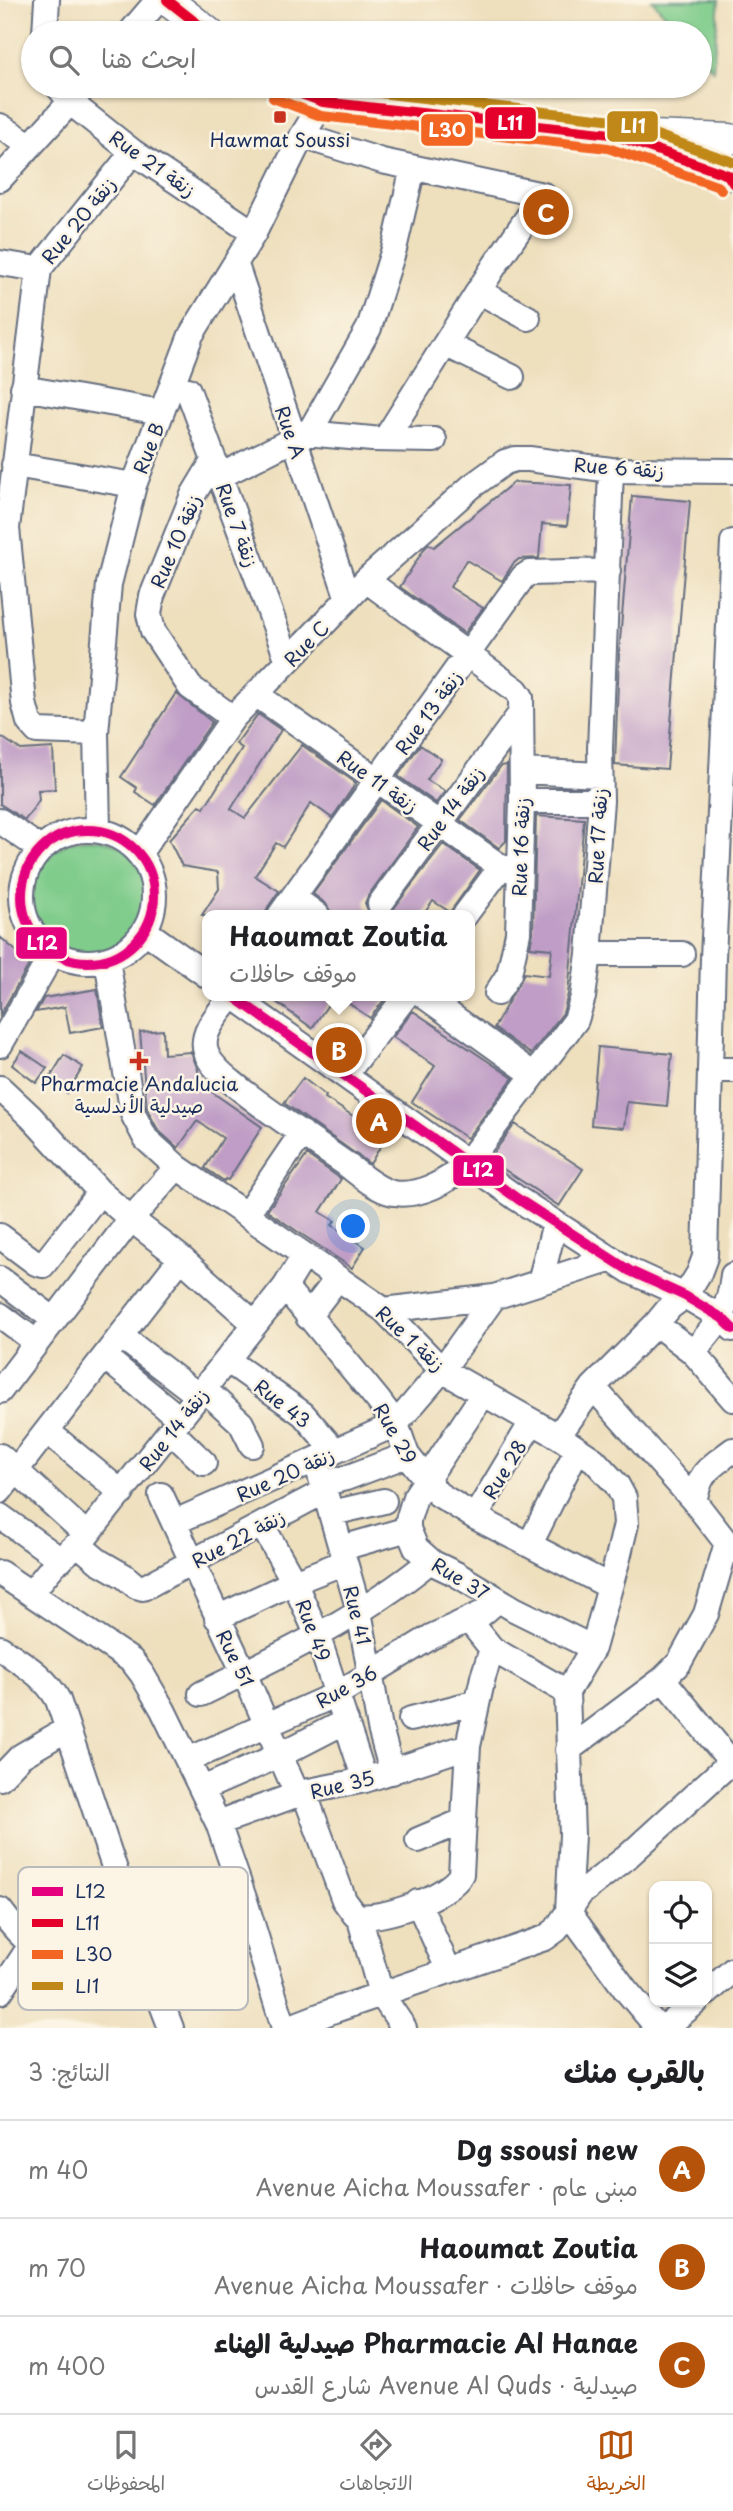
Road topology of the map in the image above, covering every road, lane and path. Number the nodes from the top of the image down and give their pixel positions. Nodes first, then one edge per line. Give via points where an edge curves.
1 (47, 0) edge
2 (158, 0) edge
3 (167, 0) edge
4 (46, 21) edge
5 (140, 21) edge
6 (194, 21) edge
7 (66, 98) edge
8 (77, 98) edge
9 (312, 98) edge
10 (323, 102) junction
11 (0, 126) edge
12 (611, 134) junction
13 (302, 136) junction
14 (731, 137) edge
15 (30, 145) junction
16 (133, 152) junction
17 (413, 168) junction
18 (0, 179) edge
19 (731, 179) edge
20 (254, 233) junction
21 (0, 263) edge
22 (236, 265) junction
23 (39, 269) junction
24 (478, 291) junction
25 (527, 318) dead end
26 (445, 344) junction
27 (512, 377) dead end
28 (23, 388) junction
29 (188, 390) dead end
30 (161, 412) junction
31 (298, 435) junction
32 (386, 438) junction
33 (434, 440) dead end
34 (505, 462) joint
35 (14, 465) junction
36 (217, 468) junction
37 (611, 470) junction
38 (733, 471) edge
39 (134, 485) junction
40 (3, 528) edge
41 (733, 542) edge
42 (608, 571) junction
43 (366, 580) junction
44 (348, 599) junction
45 (469, 654) junction
46 (288, 661) junction
47 (257, 695) junction
48 (521, 705) junction
49 (233, 718) junction
50 (96, 733) junction
51 (522, 771) junction
52 (600, 775) junction
53 (377, 781) junction
54 (522, 801) junction
55 (601, 801) junction
56 (0, 821) edge
57 (439, 823) junction
58 (98, 830) junction
59 (41, 849) junction
60 (139, 854) junction
61 (510, 869) junction
62 (380, 904) dead end
63 (287, 906) edge
64 (470, 910) edge
65 (145, 931) junction
66 (53, 953) junction
67 (589, 954) junction
68 (682, 954) dead end
69 (107, 960) junction
70 (202, 972) edge
71 (498, 993) dead end
72 (228, 1001) edge
73 (239, 1001) edge
74 (401, 1001) edge
75 (431, 1001) edge
76 (0, 1045) edge
77 (722, 1070) edge
78 (345, 1075) junction
79 (534, 1075) junction
80 (0, 1088) edge
81 (302, 1133) junction
82 (466, 1164) junction
83 (177, 1167) junction
84 (100, 1192) junction
85 (246, 1215) junction
86 (131, 1219) junction
87 (555, 1223) junction
88 (0, 1236) edge
89 (304, 1256) junction
90 (181, 1258) junction
91 (612, 1259) junction
92 (733, 1275) edge
93 (0, 1279) edge
94 (337, 1279) junction
95 (540, 1282) junction
96 (285, 1287) junction
97 (685, 1296) junction
98 (494, 1297) junction
99 (384, 1311) junction
100 (0, 1315) edge
101 (308, 1317) junction
102 (53, 1319) junction
103 (727, 1323) edge
104 (255, 1324) junction
105 (656, 1324) junction
106 (122, 1337) junction
107 (36, 1342) junction
108 (693, 1352) junction
109 (106, 1358) junction
110 (227, 1360) junction
111 (442, 1370) junction
112 (593, 1387) junction
113 (0, 1391) edge
114 (201, 1392) junction
115 (484, 1393) junction
116 (733, 1399) edge
117 (532, 1422) junction
118 (396, 1424) junction
119 (176, 1425) junction
120 (47, 1431) junction
121 (568, 1443) junction
122 (252, 1445) dead end
123 (733, 1450) edge
124 (407, 1455) junction
125 (9, 1462) edge
126 (204, 1463) dead end
127 (326, 1480) junction
128 (426, 1481) junction
129 (0, 1491) edge
130 (122, 1493) junction
131 (162, 1495) dead end
132 (384, 1501) dead end
133 (694, 1501) junction
134 (0, 1516) edge
135 (475, 1517) junction
136 (174, 1522) junction
137 (262, 1525) junction
138 (408, 1529) junction
139 (530, 1544) junction
140 (75, 1546) junction
141 (730, 1547) edge
142 (343, 1555) junction
143 (430, 1561) junction
144 (192, 1562) junction
145 (0, 1573) edge
146 (294, 1581) junction
147 (609, 1586) junction
148 (31, 1593) junction
149 (498, 1600) junction
150 (359, 1611) junction
151 (217, 1618) junction
152 (469, 1620) junction
153 (317, 1634) junction
154 (0, 1648) edge
155 (593, 1648) junction
156 (492, 1649) junction
157 (244, 1673) junction
158 (372, 1673) junction
159 (663, 1679) junction
160 (567, 1692) junction
161 (201, 1694) dead end
162 (337, 1694) junction
163 (477, 1702) junction
164 (411, 1719) dead end
165 (346, 1721) junction
166 (267, 1726) junction
167 (67, 1729) junction
168 (468, 1746) junction
169 (568, 1749) junction
170 (280, 1755) junction
171 (188, 1760) junction
172 (732, 1761) edge
173 (392, 1772) junction
174 (0, 1778) edge
175 (365, 1780) junction
176 (202, 1788) junction
177 (300, 1793) junction
178 (463, 1821) junction
179 (218, 1823) junction
180 (418, 1840) dead end
181 (114, 1867) edge
182 (233, 1867) edge
183 (418, 1902) junction
184 (248, 1909) edge
185 (0, 1910) edge
186 (568, 1911) junction
187 (359, 1916) junction
188 (18, 1930) edge
189 (18, 1965) edge
190 (733, 1970) edge
191 (449, 1971) junction
192 (712, 1989) edge
193 (0, 1992) edge
194 (381, 1994) junction
195 (690, 2007) edge
196 (164, 2010) edge
197 (171, 2028) edge
198 (286, 2028) edge
199 (404, 2028) edge
200 (658, 2028) edge
201 (665, 2028) edge

1 - 4 street
2 - 5 street
3 - 6 main road
7 - 15 street
8 - 16 street, Rue 21 زنقة
9 - 10 main road
10 - 12 main road
10 - 13 street, Rue B
11 - 15 street
12 - 14 main road
12 - 19 main road
13 - 17 street
13 - 20 street, Rue B
14 - 19 main road via 725,161
15 - 18 street
16 - 20 street, Rue 21 زنقة
16 - 23 street, Rue 20 زنقة
17 - 24 street via 543,195
17 - 31 street via 369,328
20 - 22 street, Rue B
21 - 23 street
22 - 30 street, Rue B via 191,335
22 - 31 street, Rue A
23 - 28 street, Rue 20 زنقة
24 - 25 street
24 - 26 street
26 - 27 street
26 - 32 street
28 - 30 street
28 - 35 street, Rue 20 زنقة
29 - 36 street, Rue 7 زنقة
30 - 39 street, Rue B
31 - 32 street
31 - 36 street
31 - 44 street, Rue A
32 - 33 street
34 - 37 street, Rue 6 زنقة via 528,459
34 - 43 street, Rue C via 471,486
35 - 39 street
35 - 40 street, Rue 20 زنقة
36 - 46 street, Rue 7 زنقة
36 - 49 street, Rue 10 زنقة via 193,495 149,614 153,631 190,687
37 - 38 street, Rue 6 زنقة
37 - 42 street, Rue 17 زنقة
39 - 50 street, Rue B via 109,584
40 - 50 street, Rue 20 زنقة via 29,722 37,732
41 - 77 street via 713,958
42 - 45 street, Rue 13 زنقة via 523,576
42 - 52 street, Rue 17 زنقة
43 - 44 street, Rue C
43 - 45 street
44 - 46 street, Rue C
45 - 48 street via 516,690
45 - 53 street, Rue 13 زنقة
46 - 47 street, Rue C
47 - 49 street, Rue C
47 - 53 street, Rue 11 زنقة
48 - 51 street, Rue 16 زنقة
48 - 57 street, Rue 14 زنقة
49 - 60 street, Rue C
50 - 58 street, Rue B
51 - 52 street
51 - 54 street, Rue 16 زنقة
52 - 55 street, Rue 17 زنقة
53 - 57 street, Rue 11 زنقة
53 - 63 street, Rue 13 زنقة
54 - 55 street
54 - 61 street, Rue 16 زنقة
55 - 67 street, Rue 17 زنقة
56 - 59 street
57 - 61 street, Rue 11 زنقة
57 - 62 street, Rue 14 زنقة
58 - 59 street via 68,833
58 - 60 street via 128,843
59 - 66 street via 24,878 22,895 30,928
60 - 65 street via 153,883 154,900
61 - 64 street
61 - 71 street, Rue 16 زنقة via 518,933 509,974
65 - 69 street via 122,954
65 - 70 street
66 - 69 street via 79,962
66 - 76 street
67 - 68 street
67 - 79 street, Rue 17 زنقة via 576,1020
69 - 83 street, Rue 1 زنقة via 133,1114 146,1139
72 - 81 street, Rue 17 زنقة via 205,1040 211,1063
73 - 78 street
74 - 78 street
75 - 79 street
77 - 97 street via 705,1256
78 - 82 street
79 - 82 street, Rue 17 زنقة
80 - 84 street
81 - 82 street, Rue 17 زنقة via 393,1193 434,1186 452,1178
81 - 85 street
82 - 87 street
83 - 85 street, Rue 1 زنقة
83 - 86 street
84 - 86 street
84 - 88 street via 43,1265
85 - 89 street, Rue 1 زنقة
86 - 90 street
86 - 102 street
87 - 91 street
87 - 95 street
89 - 94 street, Rue 1 زنقة
89 - 96 street, Rue 14 زنقة
90 - 104 street
90 - 106 street
91 - 95 street
91 - 97 street
92 - 103 street
93 - 102 street
94 - 99 street, Rue 1 زنقة
94 - 101 street
95 - 98 street
96 - 101 street, Rue 29
96 - 104 street, Rue 14 زنقة
97 - 103 street
97 - 105 street
98 - 99 street
98 - 111 street
99 - 111 street, Rue 1 زنقة
100 - 107 street
101 - 118 street, Rue 29
102 - 107 street
103 - 108 street
104 - 110 street, Rue 14 زنقة
105 - 108 street
105 - 112 street
106 - 109 street
106 - 114 street
107 - 113 street
108 - 116 street
109 - 119 street
109 - 120 street
110 - 114 street, Rue 14 زنقة
110 - 127 street, Rue 43 via 303,1414
111 - 115 street, Rue 1 زنقة
111 - 118 street
112 - 121 street
112 - 133 street
114 - 119 street, Rue 14 زنقة
114 - 122 street via 241,1423
115 - 117 street, Rue 1 زنقة
115 - 128 street
117 - 121 street, Rue 1 زنقة
117 - 135 street, Rue 28
118 - 124 street, Rue 29
118 - 127 street, Rue 20 زنقة
119 - 126 street
119 - 130 street, Rue 14 زنقة
120 - 125 street
120 - 130 street
121 - 139 street
121 - 147 street, Rue 1 زنقة via 609,1474 624,1498 626,1524
123 - 133 street via 703,1475
124 - 127 street, Rue 22 زنقة via 346,1478
124 - 128 street, Rue 29
125 - 129 street
125 - 140 street
127 - 132 street
127 - 136 street, Rue 20 زنقة
127 - 137 street, Rue 22 زنقة
127 - 142 street, Rue 41
128 - 135 street, Rue 29
128 - 138 street via 409,1513
130 - 140 street, Rue 14 زنقة
131 - 136 street, Rue 51
133 - 141 street
134 - 140 street
135 - 139 street, Rue 29
136 - 144 street, Rue 51
137 - 144 street, Rue 22 زنقة
137 - 146 street, Rue 49
138 - 142 street
138 - 143 street, Rue 37 via 416,1548
139 - 147 street, Rue 29
140 - 144 street, Rue 22 زنقة via 139,1588
140 - 148 street, Rue 14 زنقة
141 - 159 street via 706,1614 682,1658
142 - 146 street
142 - 150 street, Rue 41
143 - 149 street, Rue 37
143 - 150 street
144 - 151 street, Rue 51
145 - 148 street
146 - 151 street
146 - 153 street, Rue 49
147 - 155 street, Rue 1 زنقة
148 - 171 street via 132,1661
149 - 152 street, Rue 36
149 - 155 street, Rue 37
150 - 153 street
150 - 158 street, Rue 41
151 - 157 street, Rue 51
152 - 156 street
152 - 158 street, Rue 36
153 - 157 street
153 - 162 street, Rue 49
154 - 167 street via 50,1685
155 - 160 street, Rue 1 زنقة
156 - 160 street
156 - 163 street
157 - 161 street
157 - 166 street, Rue 51
158 - 162 street, Rue 36
158 - 173 street, Rue 41
159 - 169 street
159 - 172 street
160 - 169 street
162 - 165 street, Rue 49
162 - 166 street, Rue 36
163 - 164 street
163 - 168 street
165 - 170 street
165 - 175 street, Rue 49
166 - 170 street, Rue 51
166 - 171 street, Rue 36
167 - 174 street via 21,1756
167 - 181 street
168 - 173 street, Rue 35
168 - 178 street
169 - 186 street via 572,1835
170 - 176 street
170 - 177 street, Rue 51
171 - 176 street
172 - 186 street via 580,1894
173 - 175 street, Rue 35
175 - 177 street, Rue 35
176 - 179 street
177 - 179 street, Rue 35
177 - 187 street, Rue 51 via 344,1900
178 - 180 street
178 - 183 street via 459,1878 444,1891
179 - 182 street
183 - 187 street
183 - 191 street
184 - 198 street
185 - 188 street
186 - 191 street via 545,1938
186 - 200 street
187 - 194 street, Rue 51
189 - 193 street
190 - 192 street
191 - 194 street
194 - 198 street
194 - 199 street, Rue 51
195 - 201 street
196 - 197 street

